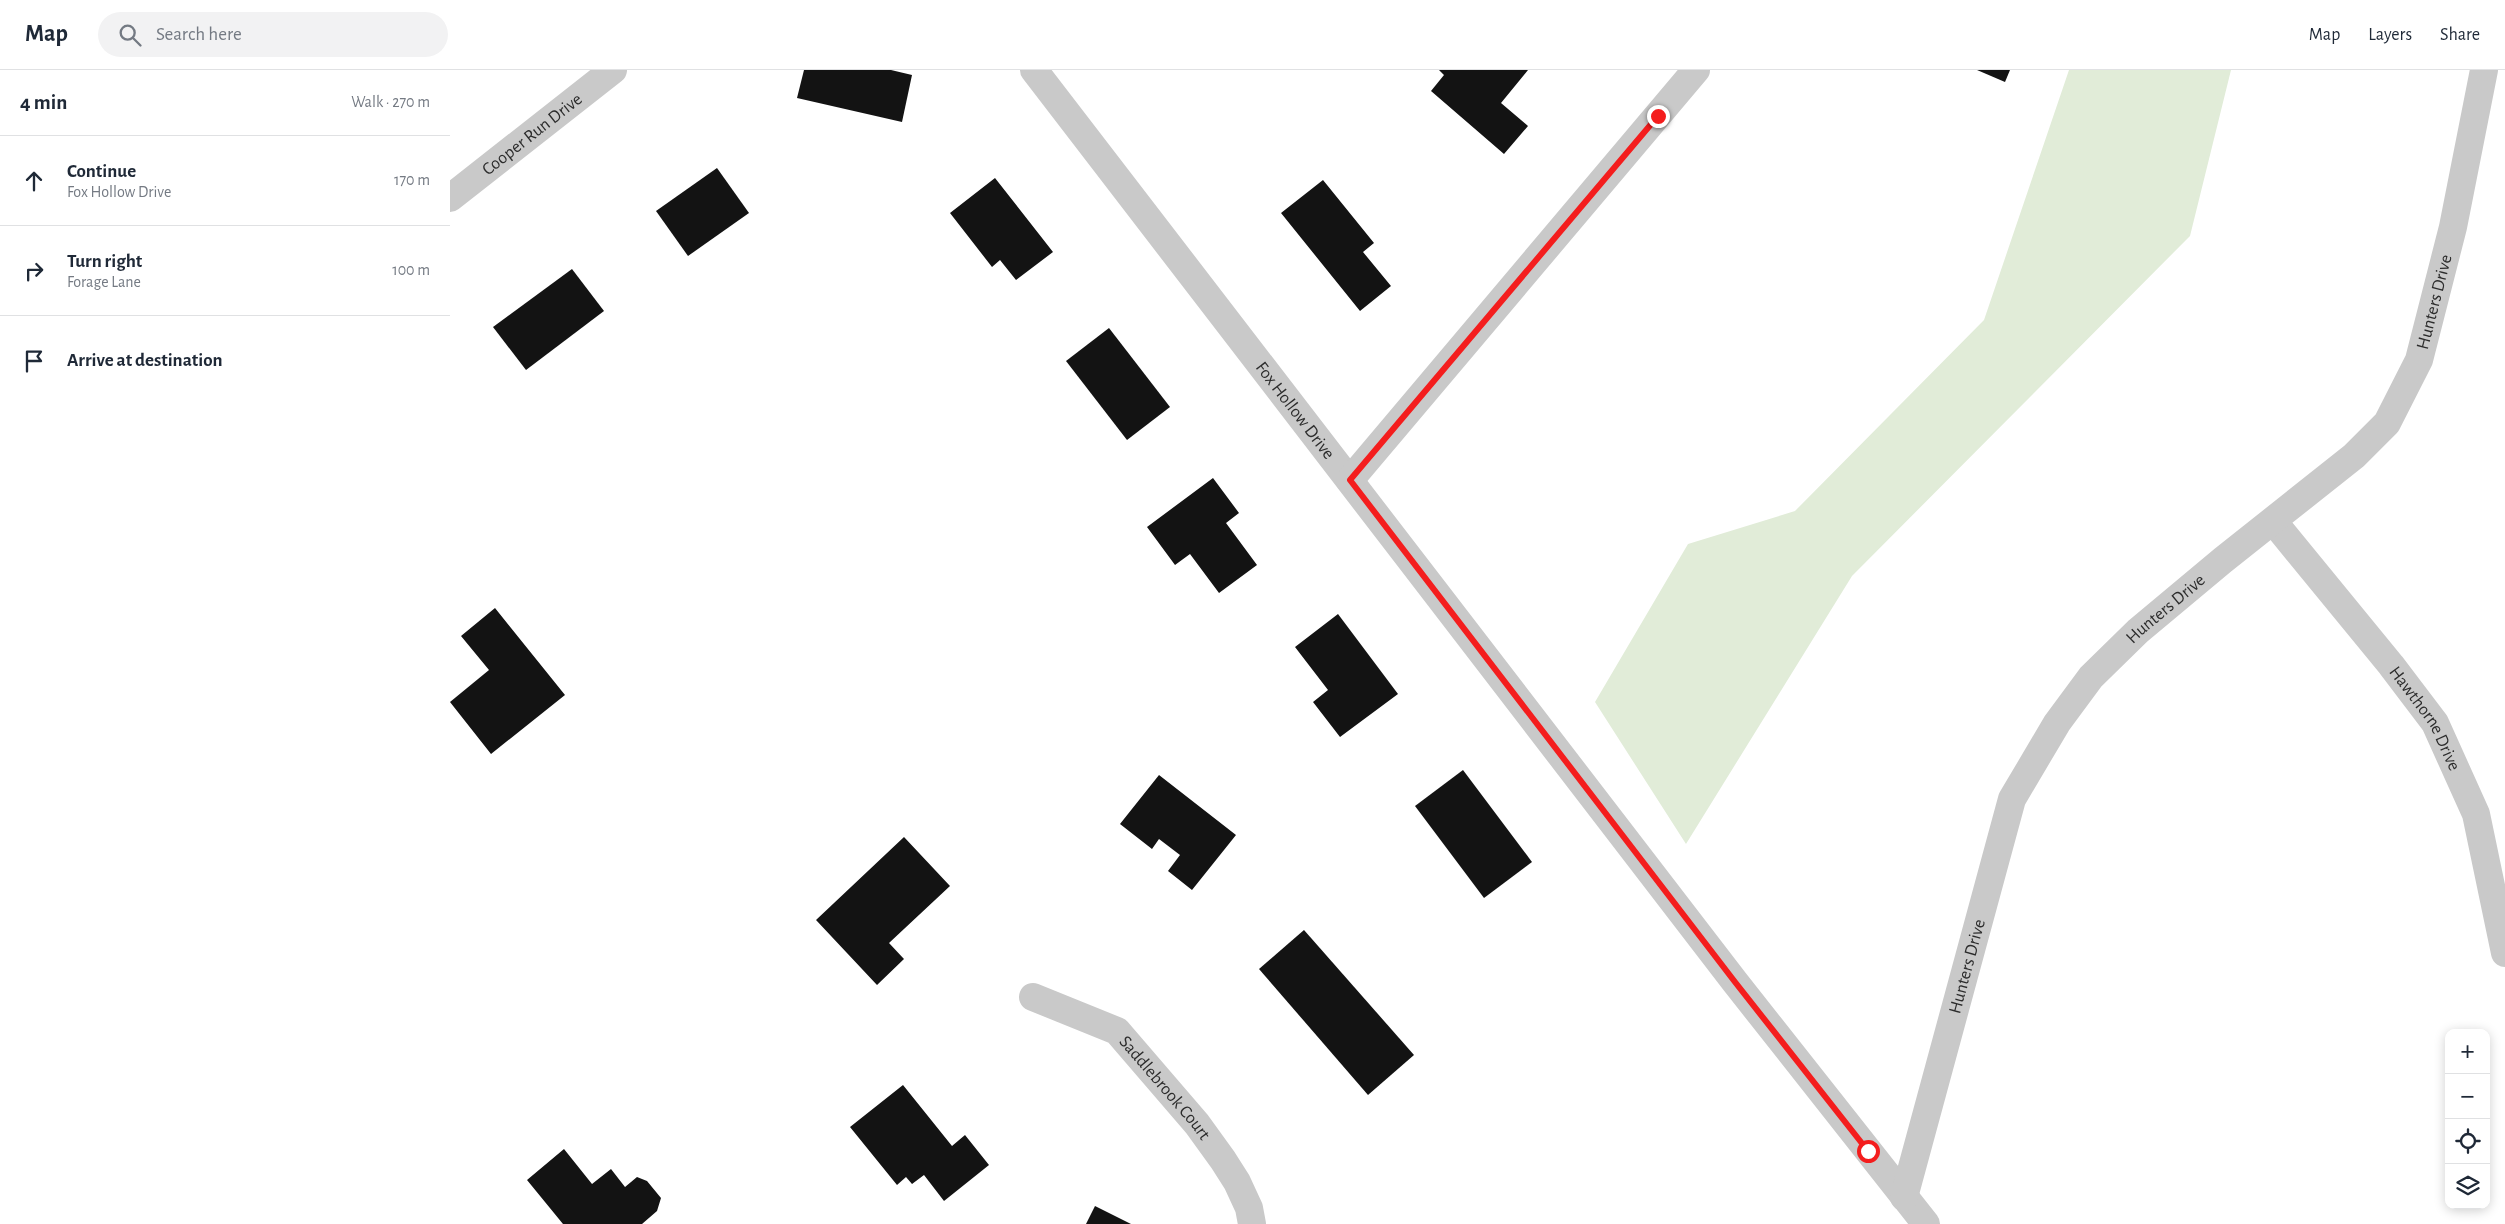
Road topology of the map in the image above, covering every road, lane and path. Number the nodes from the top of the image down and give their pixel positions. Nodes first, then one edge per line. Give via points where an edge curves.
1 (613, 70) edge
2 (1034, 70) edge
3 (1696, 70) edge
4 (2484, 70) edge
5 (450, 198) edge
6 (1350, 480) junction
7 (2273, 521) junction
8 (2500, 901) edge
9 (2505, 953) edge
10 (1033, 997) dead end
11 (1904, 1196) junction
12 (1252, 1224) edge
13 (1926, 1224) edge

1 - 5 street, Cooper Run Drive
2 - 6 street, Fox Hollow Drive
3 - 6 street
4 - 7 street, Hunters Drive via 2453,227 2419,360 2387,423 2354,456
6 - 11 street, Fox Hollow Drive via 1735,982
7 - 8 street, Hawthorne Drive via 2435,723 2476,814
7 - 11 street, Hunters Drive via 2138,631 2091,677 2057,722 2012,799
8 - 9 street, Hawthorne Drive
10 - 12 street, Saddlebrook Court via 1117,1031 1197,1124 1223,1160 1249,1208
11 - 13 street, Fox Hollow Drive

